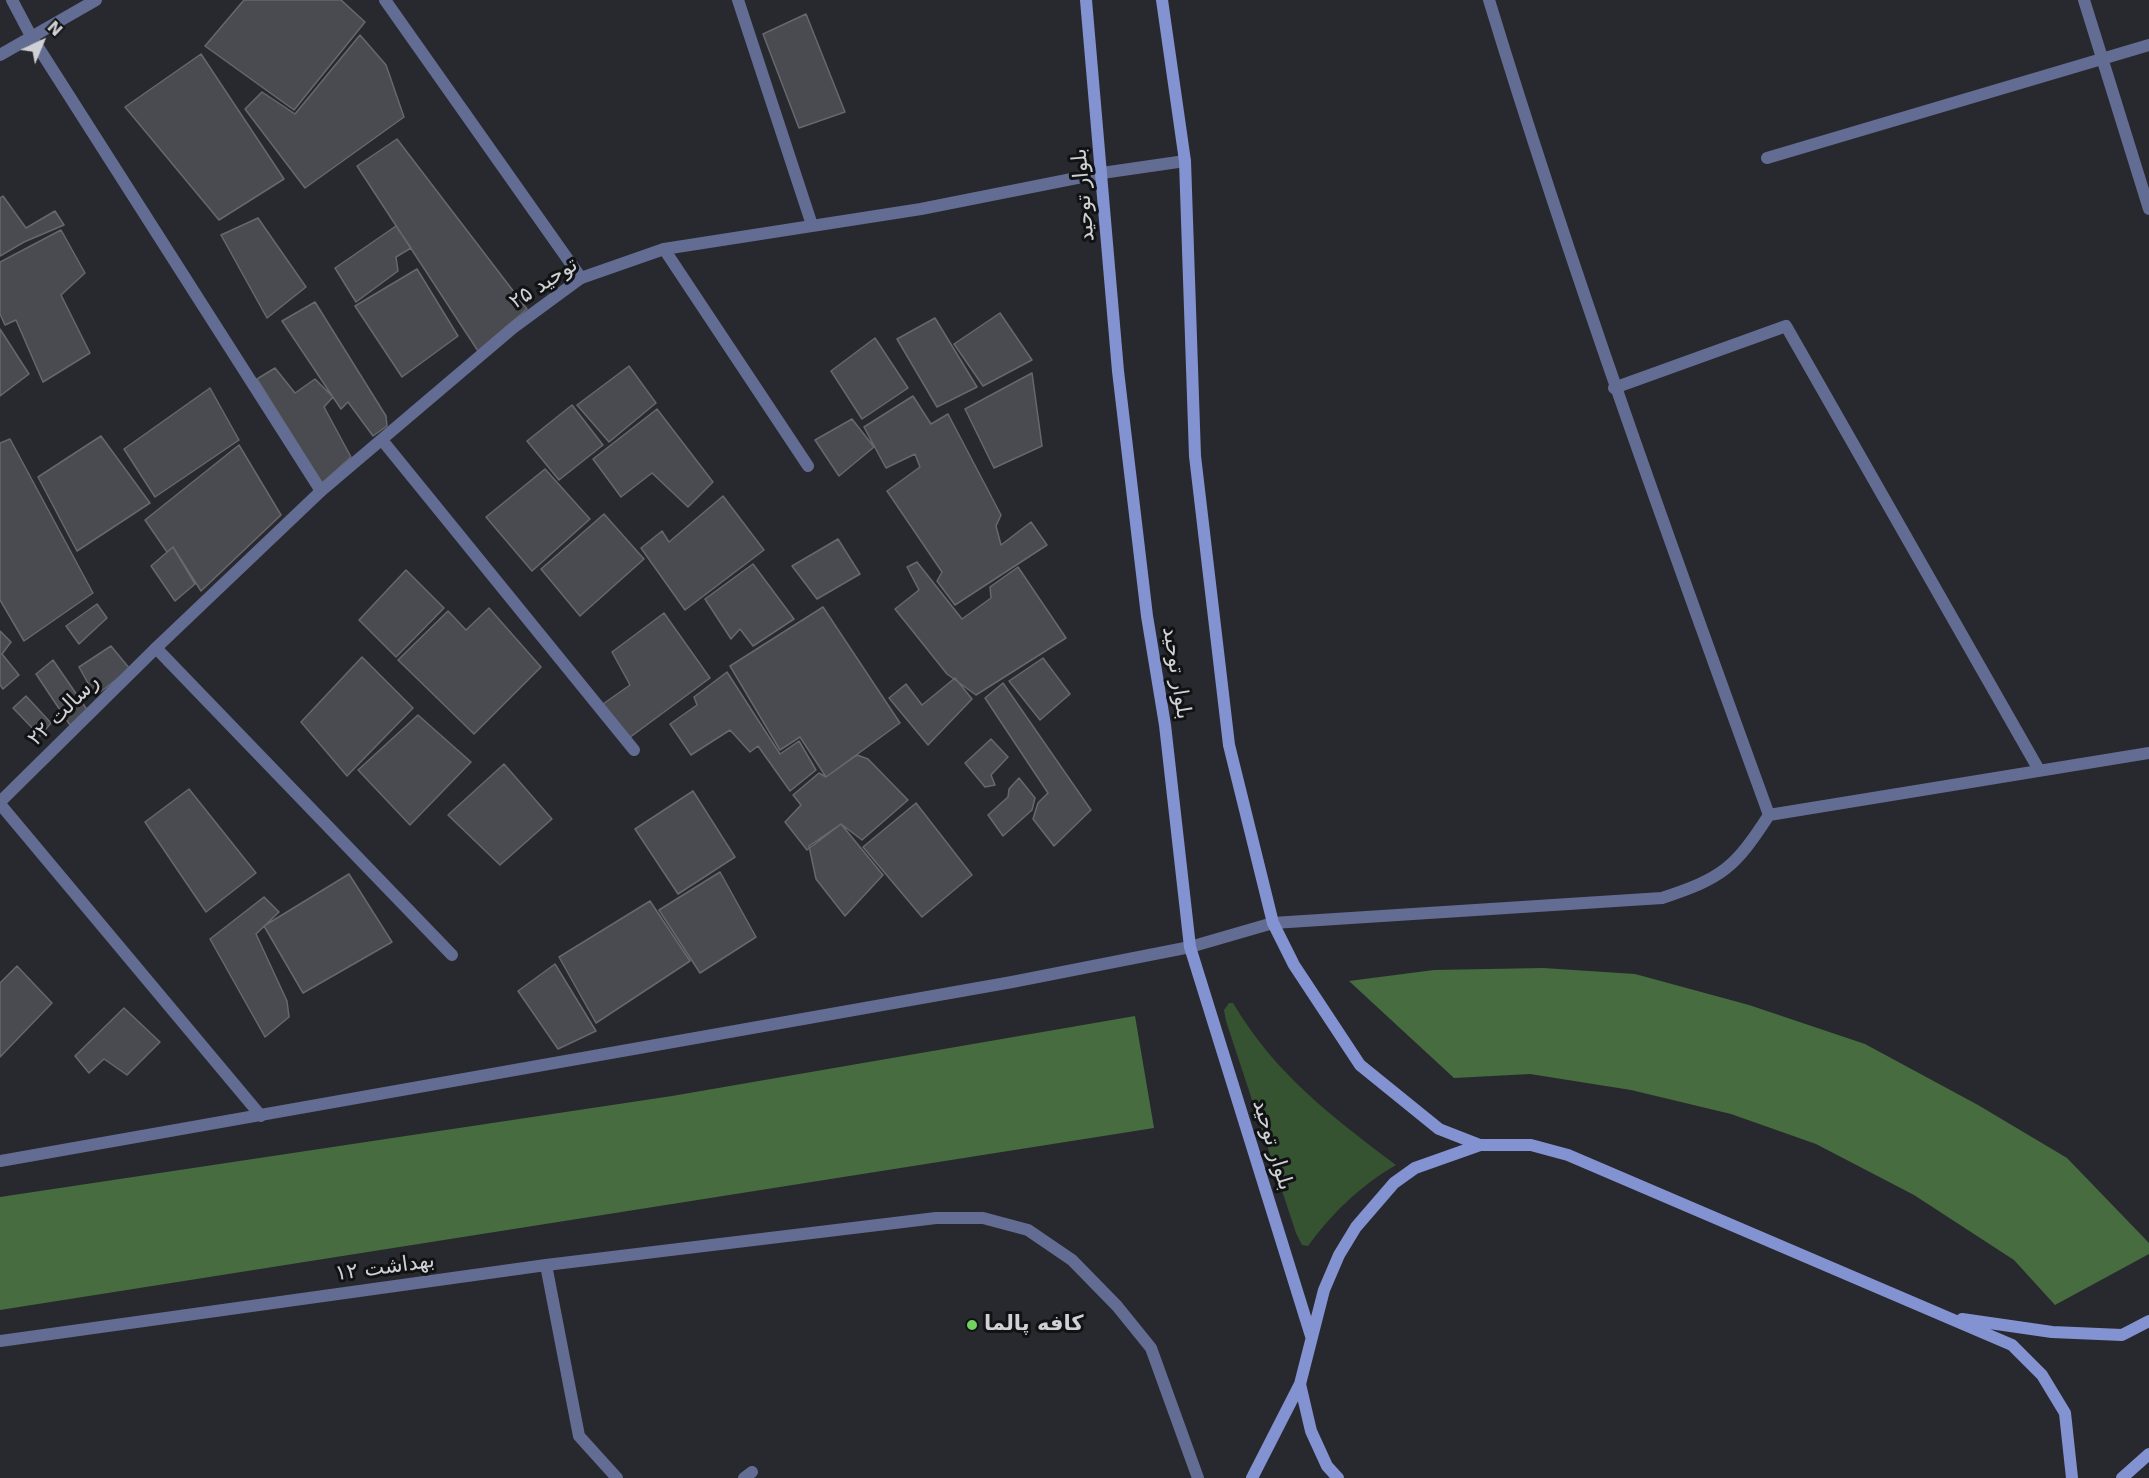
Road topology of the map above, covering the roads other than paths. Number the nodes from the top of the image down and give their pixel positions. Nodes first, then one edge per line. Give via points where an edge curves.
1 (12, 0) edge
2 (96, 0) edge
3 (385, 0) edge
4 (738, 0) edge
5 (1086, 0) edge
6 (1162, 0) edge
7 (1489, 0) edge
8 (2084, 0) edge
9 (31, 36) junction
10 (2149, 45) edge
11 (0, 55) edge
12 (2102, 58) junction
13 (1767, 158) dead end
14 (1185, 161) junction
15 (1102, 173) junction
16 (2149, 209) edge
17 (812, 225) junction
18 (664, 249) junction
19 (581, 278) junction
20 (1614, 388) junction
21 (382, 440) junction
22 (808, 466) dead end
23 (321, 491) junction
24 (156, 648) junction
25 (634, 750) dead end
26 (2149, 753) edge
27 (2039, 770) junction
28 (0, 803) edge
29 (1768, 815) junction
30 (1273, 923) junction
31 (1190, 947) junction
32 (452, 955) dead end
33 (261, 1116) junction
34 (1480, 1145) junction
35 (0, 1161) edge
36 (546, 1265) junction
37 (1944, 1316) junction
38 (2149, 1321) edge
39 (1311, 1336) junction
40 (0, 1341) edge
41 (1300, 1384) junction
42 (2149, 1454) edge
43 (617, 1478) edge
44 (1198, 1478) edge
45 (1252, 1478) edge
46 (1338, 1478) edge
47 (2072, 1478) edge
48 (2122, 1478) edge

1 - 9 street
2 - 9 street
3 - 19 street
4 - 17 street
5 - 15 main road, بلوار توحید
6 - 14 main road, بلوار توحید
7 - 20 street via 1537,159
8 - 12 street
9 - 11 street
9 - 23 street
10 - 12 street
12 - 13 street
12 - 16 street
14 - 15 street, توحید ۲۵
14 - 30 main road, بلوار توحید via 1195,456 1229,745
15 - 17 street, توحید ۲۵ via 921,209
15 - 31 main road, بلوار توحید via 1118,371
17 - 18 street, توحید ۲۵
18 - 19 street, توحید ۲۵
18 - 22 street
19 - 21 street, توحید ۲۵ via 513,328
20 - 27 street via 1786,326
20 - 29 street
21 - 23 street, توحید ۲۵
21 - 25 street
23 - 24 street, توحید ۲۵
24 - 28 street, رسالت ۲۲
24 - 32 street
26 - 27 street
27 - 29 street
28 - 33 street
29 - 30 street via 1746,850 1727,870 1696,887 1662,898
30 - 31 street
30 - 34 main road, بلوار توحید via 1294,964 1360,1065 1439,1129
31 - 33 street
31 - 39 main road, بلوار توحید
33 - 35 street
34 - 37 main road via 1531,1145 1568,1155
34 - 39 main road via 1415,1168 1373,1205 1339,1255
36 - 40 street, بهداشت ۱۲
36 - 43 street via 579,1436
36 - 44 street, بهداشت ۱۲ via 936,1218 983,1218 1028,1230 1072,1260 1151,1348
37 - 38 main road via 2052,1332 2122,1335
37 - 47 main road via 2012,1345 2042,1375 2065,1413
39 - 41 main road
41 - 45 main road
41 - 46 main road via 1311,1431
42 - 48 main road

